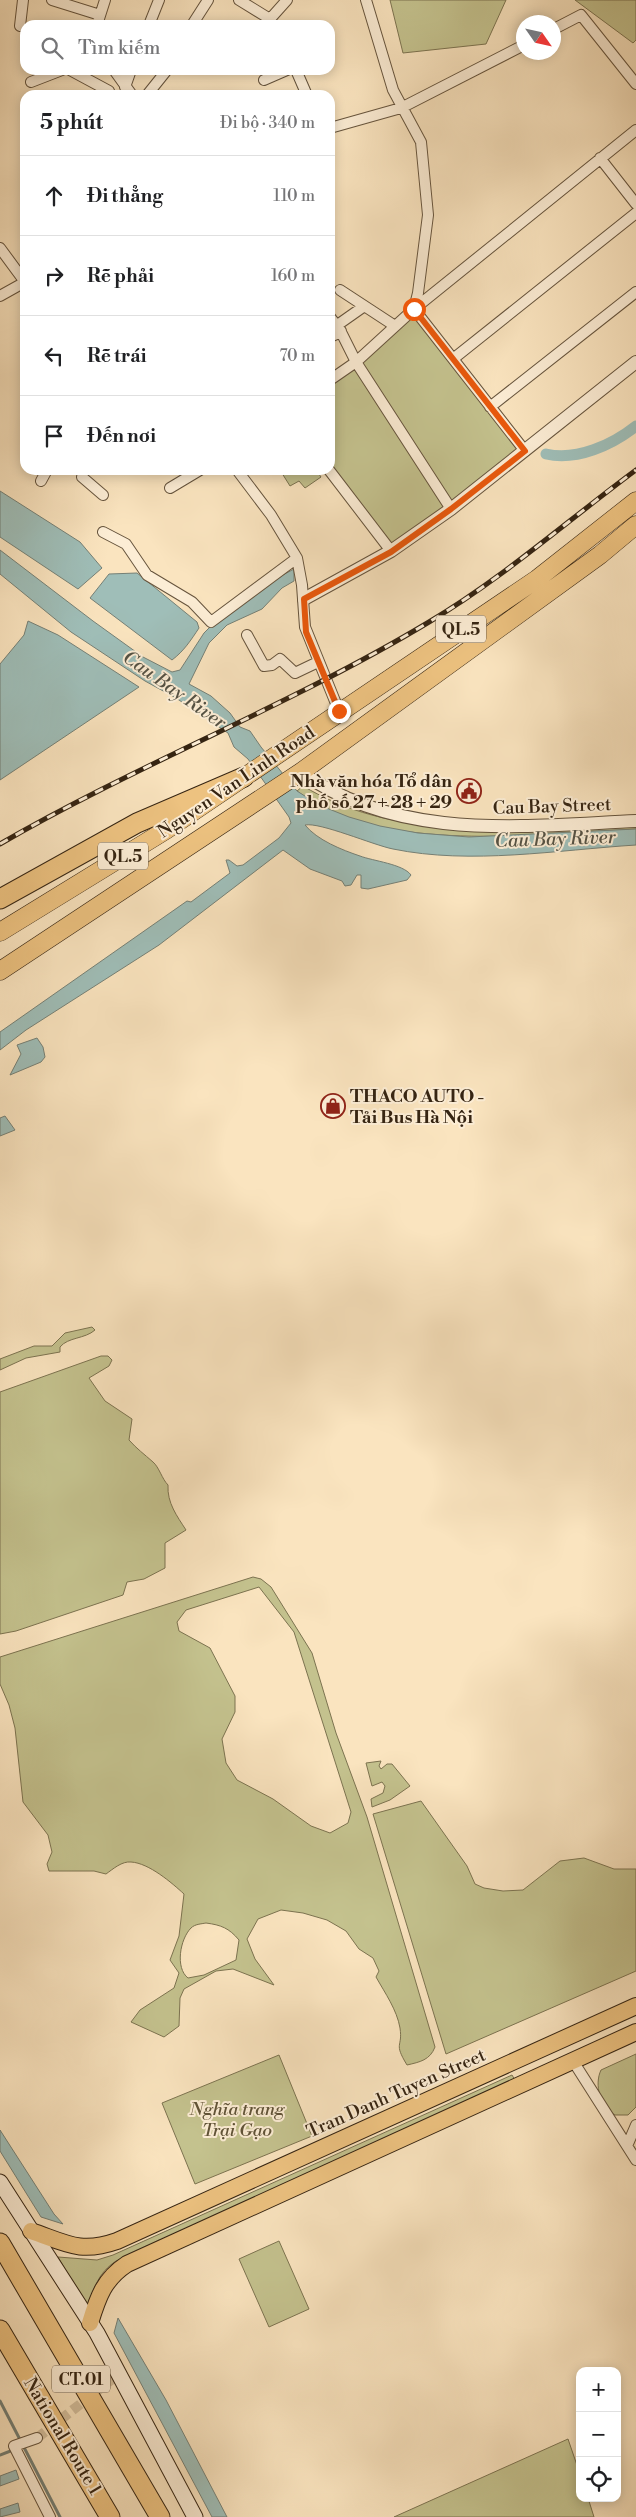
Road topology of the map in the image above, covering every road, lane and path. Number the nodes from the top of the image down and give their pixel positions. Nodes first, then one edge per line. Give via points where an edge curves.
1 (23, 0) edge
2 (52, 0) edge
3 (105, 0) edge
4 (159, 0) edge
5 (208, 0) edge
6 (239, 0) edge
7 (287, 0) edge
8 (366, 0) edge
9 (21, 20) edge
10 (99, 20) edge
11 (151, 20) edge
12 (195, 20) edge
13 (270, 20) edge
14 (274, 20) edge
15 (561, 25) edge
16 (516, 49) edge
17 (50, 75) edge
18 (78, 75) edge
19 (116, 75) edge
20 (117, 75) edge
21 (130, 75) edge
22 (162, 75) edge
23 (276, 75) edge
24 (298, 75) edge
25 (264, 80) dead end
26 (32, 82) dead end
27 (636, 84) edge
28 (103, 90) edge
29 (109, 90) edge
30 (127, 90) edge
31 (128, 90) edge
32 (151, 90) edge
33 (305, 90) edge
34 (401, 108) junction
35 (335, 127) edge
36 (636, 130) edge
37 (600, 158) junction
38 (636, 204) edge
39 (636, 213) edge
40 (0, 248) edge
41 (20, 275) edge
42 (20, 285) edge
43 (340, 290) dead end
44 (636, 292) edge
45 (0, 296) edge
46 (363, 307) junction
47 (414, 309) junction
48 (336, 325) edge
49 (395, 326) junction
50 (453, 359) junction
51 (356, 362) junction
52 (636, 362) edge
53 (335, 377) edge
54 (490, 407) junction
55 (525, 451) junction
56 (44, 475) edge
57 (192, 475) edge
58 (241, 475) edge
59 (333, 475) edge
60 (82, 477) dead end
61 (40, 481) dead end
62 (170, 488) dead end
63 (103, 494) dead end
64 (636, 501) edge
65 (451, 509) junction
66 (636, 525) edge
67 (103, 532) dead end
68 (391, 552) junction
69 (297, 558) junction
70 (304, 599) junction
71 (247, 635) dead end
72 (318, 662) junction
73 (339, 711) junction
74 (300, 773) junction
75 (244, 777) junction
76 (636, 820) edge
77 (0, 899) edge
78 (0, 932) edge
79 (0, 971) edge
80 (636, 2006) edge
81 (636, 2032) edge
82 (562, 2040) junction
83 (573, 2061) junction
84 (636, 2125) edge
85 (627, 2146) junction
86 (636, 2160) edge
87 (0, 2182) edge
88 (31, 2231) junction
89 (0, 2243) edge
90 (90, 2323) junction
91 (0, 2330) edge
92 (37, 2438) tunnel mouth
93 (50, 2517) edge
94 (110, 2517) edge
95 (160, 2517) edge
96 (195, 2517) edge

1 - 9 street
2 - 10 street
3 - 10 street
4 - 11 street
5 - 12 street
6 - 13 street
7 - 14 street
8 - 34 street
15 - 27 street via 581,15
16 - 34 street
17 - 26 street
18 - 28 street
19 - 29 street
20 - 30 street
21 - 31 street
22 - 32 street
23 - 25 street
24 - 33 street
34 - 35 street
34 - 47 street via 420,142 428,215
36 - 37 street
37 - 38 street
37 - 47 street
39 - 50 street
40 - 41 street
42 - 45 street
43 - 46 street
44 - 54 street
46 - 48 street
46 - 49 street
47 - 49 street
47 - 50 street
48 - 51 street
49 - 51 street
50 - 54 street
51 - 53 street
51 - 65 street
52 - 55 street
54 - 55 street
55 - 65 street
56 - 61 street
57 - 62 street
58 - 69 street via 271,515
59 - 68 street
60 - 63 street
64 - 73 highway, Nguyen Van Linh Road / QL.5 via 537,579
65 - 68 street
66 - 74 highway, Nguyen Van Linh Road / QL.5 via 600,555
67 - 69 street via 126,544 147,575 192,602 211,622
68 - 70 street
69 - 70 street
70 - 72 street via 305,627
71 - 72 street via 264,666 280,659 295,673
72 - 73 street
73 - 75 highway, Nguyen Van Linh Road / QL.5
74 - 76 street, Cau Bay Street via 359,804 429,821 507,826
74 - 79 highway, Nguyen Van Linh Road / QL.5
75 - 77 highway via 136,823
75 - 78 highway, Nguyen Van Linh Road / QL.5 via 166,830
80 - 82 main road, Tran Danh Tuyen Street
81 - 83 main road
82 - 83 main road
82 - 88 main road, Tran Danh Tuyen Street via 99,2248 87,2249
83 - 85 street
83 - 90 main road via 127,2264 114,2272 101,2290
84 - 85 street
85 - 86 street
87 - 88 main road
88 - 90 main road
89 - 95 highway, CT.01
90 - 96 main road
91 - 94 highway, National Route 1 / CT.01
92 - 93 street via 14,2446

